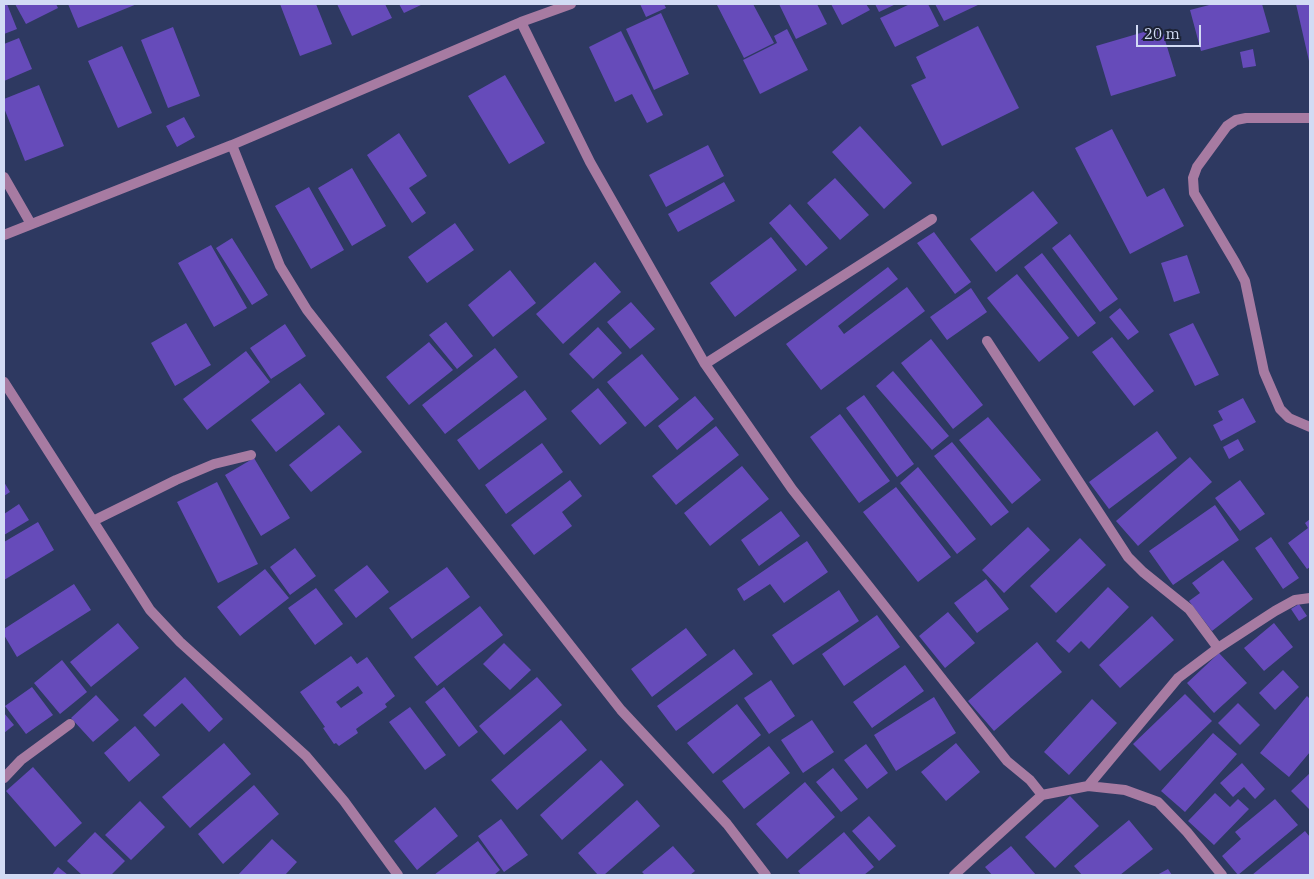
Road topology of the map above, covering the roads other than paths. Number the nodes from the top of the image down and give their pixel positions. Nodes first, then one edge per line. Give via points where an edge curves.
1 (571, 4) edge
2 (521, 22) junction
3 (1310, 118) edge
4 (232, 144) junction
5 (4, 177) edge
6 (932, 219) dead end
7 (31, 224) junction
8 (4, 235) edge
9 (987, 342) dead end
10 (705, 364) junction
11 (4, 382) edge
12 (1310, 427) edge
13 (251, 455) dead end
14 (93, 521) junction
15 (1310, 598) edge
16 (1218, 648) junction
17 (70, 724) dead end
18 (4, 778) edge
19 (1088, 786) junction
20 (1042, 795) junction
21 (398, 875) edge
22 (766, 875) edge
23 (954, 875) edge
24 (1222, 875) edge

1 - 2 street
2 - 4 street
2 - 10 street via 590,162
3 - 12 street via 1236,120 1227,126 1197,167 1193,178 1194,193 1245,281 1264,372 1280,409 1289,418
4 - 7 street
4 - 22 street via 280,266 307,310 621,710 727,824
5 - 7 street
6 - 10 street
7 - 8 street
9 - 16 street via 1128,557 1189,609
10 - 20 street via 798,497 1007,762 1030,780
11 - 14 street
13 - 14 street via 214,464
14 - 21 street via 150,610 180,642 306,756 344,801
15 - 16 street via 1295,600
16 - 19 street via 1178,678
17 - 18 street via 21,760
19 - 20 street
19 - 24 street via 1126,790 1158,802
20 - 23 street

